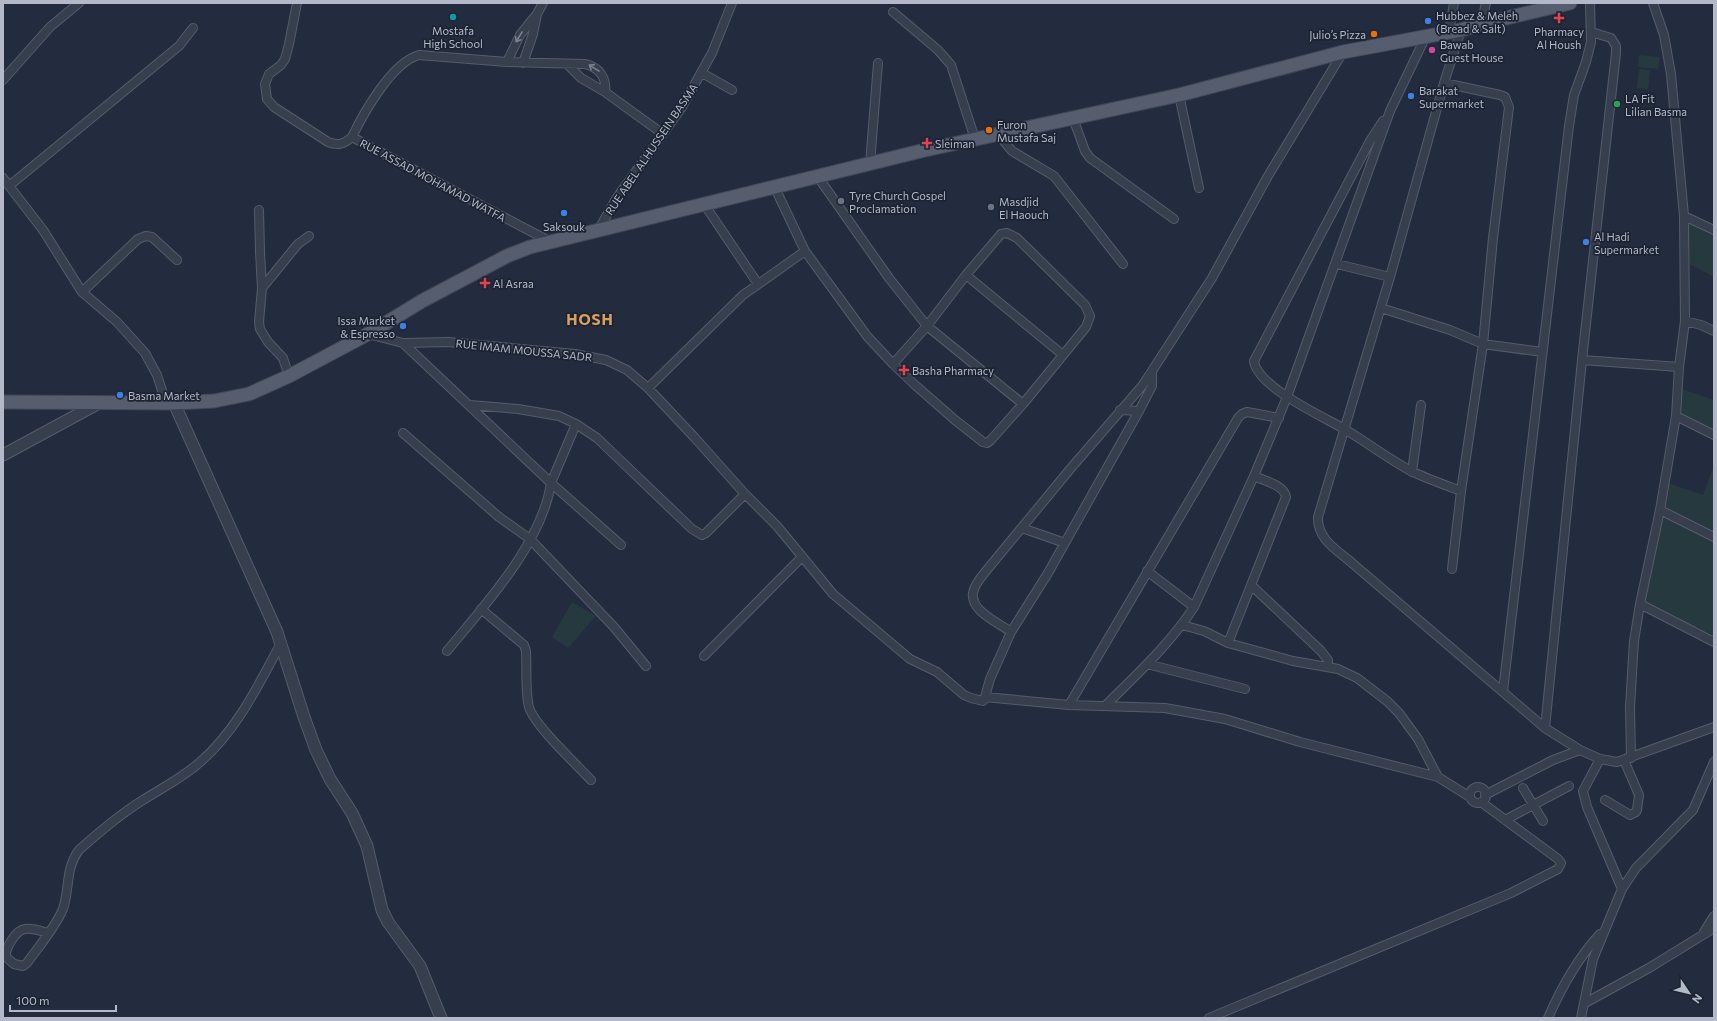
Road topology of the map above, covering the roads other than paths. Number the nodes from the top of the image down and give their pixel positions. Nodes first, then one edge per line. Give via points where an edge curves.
1 (79, 3) edge
2 (297, 3) edge
3 (543, 3) edge
4 (732, 3) edge
5 (1454, 3) edge
6 (1486, 3) edge
7 (1570, 3) edge
8 (1590, 3) edge
9 (1653, 3) edge
10 (893, 12) dead end
11 (537, 14) junction
12 (1481, 24) junction
13 (193, 28) dead end
14 (1455, 31) junction
15 (1591, 32) junction
16 (1425, 38) junction
17 (1342, 52) junction
18 (506, 62) junction
19 (522, 62) junction
20 (878, 63) dead end
21 (567, 64) junction
22 (702, 73) junction
23 (3, 80) edge
24 (1444, 83) junction
25 (732, 90) dead end
26 (605, 92) junction
27 (1179, 95) junction
28 (1390, 111) junction
29 (1074, 118) junction
30 (663, 134) junction
31 (998, 134) junction
32 (352, 137) junction
33 (976, 139) junction
34 (870, 164) junction
35 (818, 177) junction
36 (3, 178) edge
37 (9, 186) junction
38 (774, 186) junction
39 (1199, 188) dead end
40 (1343, 196) junction
41 (1357, 200) junction
42 (704, 204) junction
43 (259, 210) dead end
44 (1684, 216) junction
45 (1174, 219) dead end
46 (599, 229) junction
47 (1714, 230) edge
48 (309, 236) dead end
49 (549, 241) junction
50 (805, 250) junction
51 (177, 260) dead end
52 (1123, 264) dead end
53 (1337, 264) junction
54 (966, 275) junction
55 (1390, 277) junction
56 (758, 284) junction
57 (262, 288) junction
58 (82, 292) junction
59 (1380, 308) junction
60 (1685, 321) junction
61 (927, 326) junction
62 (1714, 331) edge
63 (368, 334) junction
64 (403, 343) junction
65 (1483, 344) junction
66 (1542, 352) junction
67 (1063, 355) junction
68 (1582, 360) junction
69 (893, 364) junction
70 (1679, 367) junction
71 (1152, 371) junction
72 (289, 376) junction
73 (648, 388) junction
74 (1287, 397) junction
75 (3, 402) edge
76 (101, 402) junction
77 (170, 403) junction
78 (1023, 404) junction
79 (470, 405) junction
80 (1421, 405) dead end
81 (1120, 410) junction
82 (1139, 411) junction
83 (1676, 416) junction
84 (1279, 418) junction
85 (576, 424) junction
86 (1345, 430) junction
87 (403, 433) dead end
88 (1714, 435) edge
89 (3, 455) edge
90 (1412, 472) junction
91 (1254, 476) junction
92 (552, 483) junction
93 (1461, 491) junction
94 (745, 494) junction
95 (1660, 510) junction
96 (1022, 528) junction
97 (1714, 537) edge
98 (530, 539) junction
99 (1065, 543) junction
100 (622, 546) dead end
101 (802, 557) junction
102 (1452, 569) dead end
103 (1147, 571) junction
104 (1251, 585) junction
105 (1640, 604) junction
106 (1194, 607) junction
107 (481, 609) junction
108 (1182, 625) junction
109 (1011, 632) junction
110 (1714, 642) edge
111 (281, 643) junction
112 (1228, 643) junction
113 (447, 651) dead end
114 (704, 656) dead end
115 (1147, 664) junction
116 (646, 666) dead end
117 (1328, 667) junction
118 (1245, 689) dead end
119 (1503, 691) junction
120 (985, 697) junction
121 (1069, 705) junction
122 (1106, 705) junction
123 (1714, 727) edge
124 (1545, 728) junction
125 (1580, 750) junction
126 (1600, 759) junction
127 (1628, 759) junction
128 (1714, 762) edge
129 (1438, 777) junction
130 (591, 780) dead end
131 (1450, 784) junction
132 (1570, 786) dead end
133 (1474, 788) junction
134 (1523, 788) dead end
135 (1470, 797) junction
136 (1483, 799) junction
137 (1605, 800) dead end
138 (1533, 805) junction
139 (1505, 820) junction
140 (1543, 821) dead end
141 (1622, 889) junction
142 (1714, 916) edge
143 (1714, 928) edge
144 (1604, 930) junction
145 (48, 933) junction
146 (1703, 934) junction
147 (1584, 1002) junction
148 (441, 1018) edge
149 (1209, 1018) edge
150 (1548, 1018) edge
151 (1581, 1018) edge

1 - 23 street via 50,26
2 - 32 street via 285,58 281,65 269,74 265,84 267,99 274,107 328,142 338,145
3 - 11 street
4 - 22 street, RUE ABEL ALHUSSEIN BASMA
5 - 14 street
6 - 12 street
7 - 12 main road
8 - 15 street
9 - 44 street via 1669,54
10 - 33 street via 938,50 951,65
11 -> 18 street via 520,34
11 - 19 street via 533,34
12 - 14 main road
13 - 37 street via 179,46
14 - 16 main road
14 - 24 street
15 - 66 street via 1589,52 1574,95
15 - 68 street via 1611,38 1616,46 1616,53
16 - 17 main road
16 - 28 street
17 - 27 main road
17 - 71 street via 1268,176 1212,278
18 - 19 street, RUE ASSAD MOHAMAD WATFA
18 - 32 street, RUE ASSAD MOHAMAD WATFA via 426,55 414,57 402,65 379,91
19 - 21 street, RUE ASSAD MOHAMAD WATFA
20 - 34 street
21 - 26 street via 581,78
26 -> 21 street, RUE ASSAD MOHAMAD WATFA via 606,85 597,68 585,64
22 - 25 street
22 - 30 street, RUE ABEL ALHUSSEIN BASMA
24 - 55 street
24 - 65 street via 1500,95 1505,97 1509,107
26 - 30 street
27 - 29 main road
27 - 39 street
28 - 40 street via 1370,141
28 - 41 street
29 - 31 main road
29 - 45 street via 1085,151 1090,158
30 - 46 street, RUE ABEL ALHUSSEIN BASMA via 616,199
31 - 33 main road
31 - 52 street via 1012,151 1054,176
32 - 49 street, RUE ASSAD MOHAMAD WATFA
33 - 34 main road
34 - 35 main road
35 - 38 main road
35 - 61 street via 889,278
36 - 37 street
37 - 58 street via 43,230
38 - 42 main road
38 - 50 street
40 - 41 street via 1351,196
40 - 74 street via 1254,361 1255,368 1262,377
41 - 53 street
42 - 46 main road
42 - 56 street
43 - 57 street
44 - 47 street
44 - 60 street
46 - 49 main road
48 - 57 street via 298,244
49 - 63 main road via 507,256 422,301
50 - 56 street
50 - 69 street via 867,336
51 - 58 street via 152,237 146,236 138,239
53 - 55 street
53 - 74 street
54 - 61 street
54 - 67 street
54 - 67 street via 1001,234 1007,233 1017,238 1089,310 1089,321
55 - 59 street
56 - 73 street via 727,308
57 - 72 street via 260,329 283,358
58 - 77 street via 117,322 145,353
59 - 65 street via 1450,330
59 - 86 street
60 - 62 street
60 - 70 street
61 - 69 street
61 - 78 street
63 - 64 street, RUE IMAM MOUSSA SADR
63 - 72 main road
64 - 73 street, RUE IMAM MOUSSA SADR via 448,342 517,347 592,357 606,360 627,370
64 - 79 street
65 - 66 street
65 - 93 street
66 - 119 street
67 - 78 street
68 - 70 street
68 - 124 street
69 - 78 street via 955,420 984,442 990,441
70 - 83 street
71 - 81 street
71 - 82 street via 1152,386
72 - 77 main road via 249,394 230,399
73 - 94 street, RUE IMAM MOUSSA SADR
74 - 84 street
74 - 86 street
75 - 76 main road
76 - 77 main road
76 - 89 street
77 - 111 street
79 - 85 street via 559,416
79 - 92 street
80 - 90 street
81 - 82 street
81 - 96 street
82 - 99 street
83 - 88 street
83 - 95 street
84 - 91 street
84 - 103 street via 1252,412 1242,414 1238,418
85 - 92 street
85 - 94 street via 597,438 698,534 706,533
86 - 90 street
86 - 119 street via 1318,517 1322,536
87 - 98 street via 499,517
90 - 93 street
91 - 104 street via 1281,488 1286,497
91 - 106 street
92 - 98 street via 548,503
92 - 100 street
93 - 102 street
94 - 101 street, RUE IMAM MOUSSA SADR via 777,526
95 - 97 street
95 - 105 street
96 - 99 street
96 - 109 street via 986,571 973,592 973,599 979,609
98 - 107 street via 512,569
98 - 116 street via 614,627
99 - 109 street
101 - 114 street
101 - 120 street, RUE IMAM MOUSSA SADR via 834,594 910,659 937,672 971,698 983,700
103 - 106 street
103 - 121 street
104 - 112 street
104 - 117 street via 1321,651 1328,660
105 - 110 street
105 - 127 street via 1634,641
106 - 108 street
107 - 113 street
107 - 130 street via 524,645 530,710 543,729
108 - 112 street via 1204,631
108 - 115 street
109 - 120 street via 990,679
111 - 145 street via 239,716 200,762 181,778 142,800 79,850 68,872 62,909
111 - 148 street via 316,750 330,779 355,817 367,846 382,910 420,966
112 - 117 street via 1292,661
115 - 118 street
115 - 122 street
117 - 129 street via 1357,678 1399,713 1418,739
119 - 124 street
120 - 121 street, RUE IMAM MOUSSA SADR
121 - 122 street, RUE IMAM MOUSSA SADR
122 - 129 street, RUE IMAM MOUSSA SADR via 1165,708 1225,719 1300,742
123 - 127 street
124 - 125 street
125 - 126 street
125 - 136 street via 1553,760
126 - 127 street via 1611,762
126 - 141 street via 1583,791
127 - 137 street via 1639,795 1638,810 1630,815
128 - 141 street via 1692,810 1636,868
129 - 131 street, RUE IMAM MOUSSA SADR
131 - 133 street
131 - 135 street, RUE IMAM MOUSSA SADR
132 - 138 street
133 - 135 street via 1470,792
133 - 136 street via 1481,788
134 - 138 street
135 - 136 street via 1475,803
136 - 139 street
138 - 139 street
138 - 140 street
139 - 149 street via 1558,859 1561,863 1558,869 1511,893
141 - 144 street
142 - 146 street
143 - 146 street
144 - 147 street via 1593,959
144 - 150 street via 1587,948
145 - 145 street via 25,965 17,966 6,956 9,945 21,930
146 - 147 street via 1649,968
147 - 151 street

